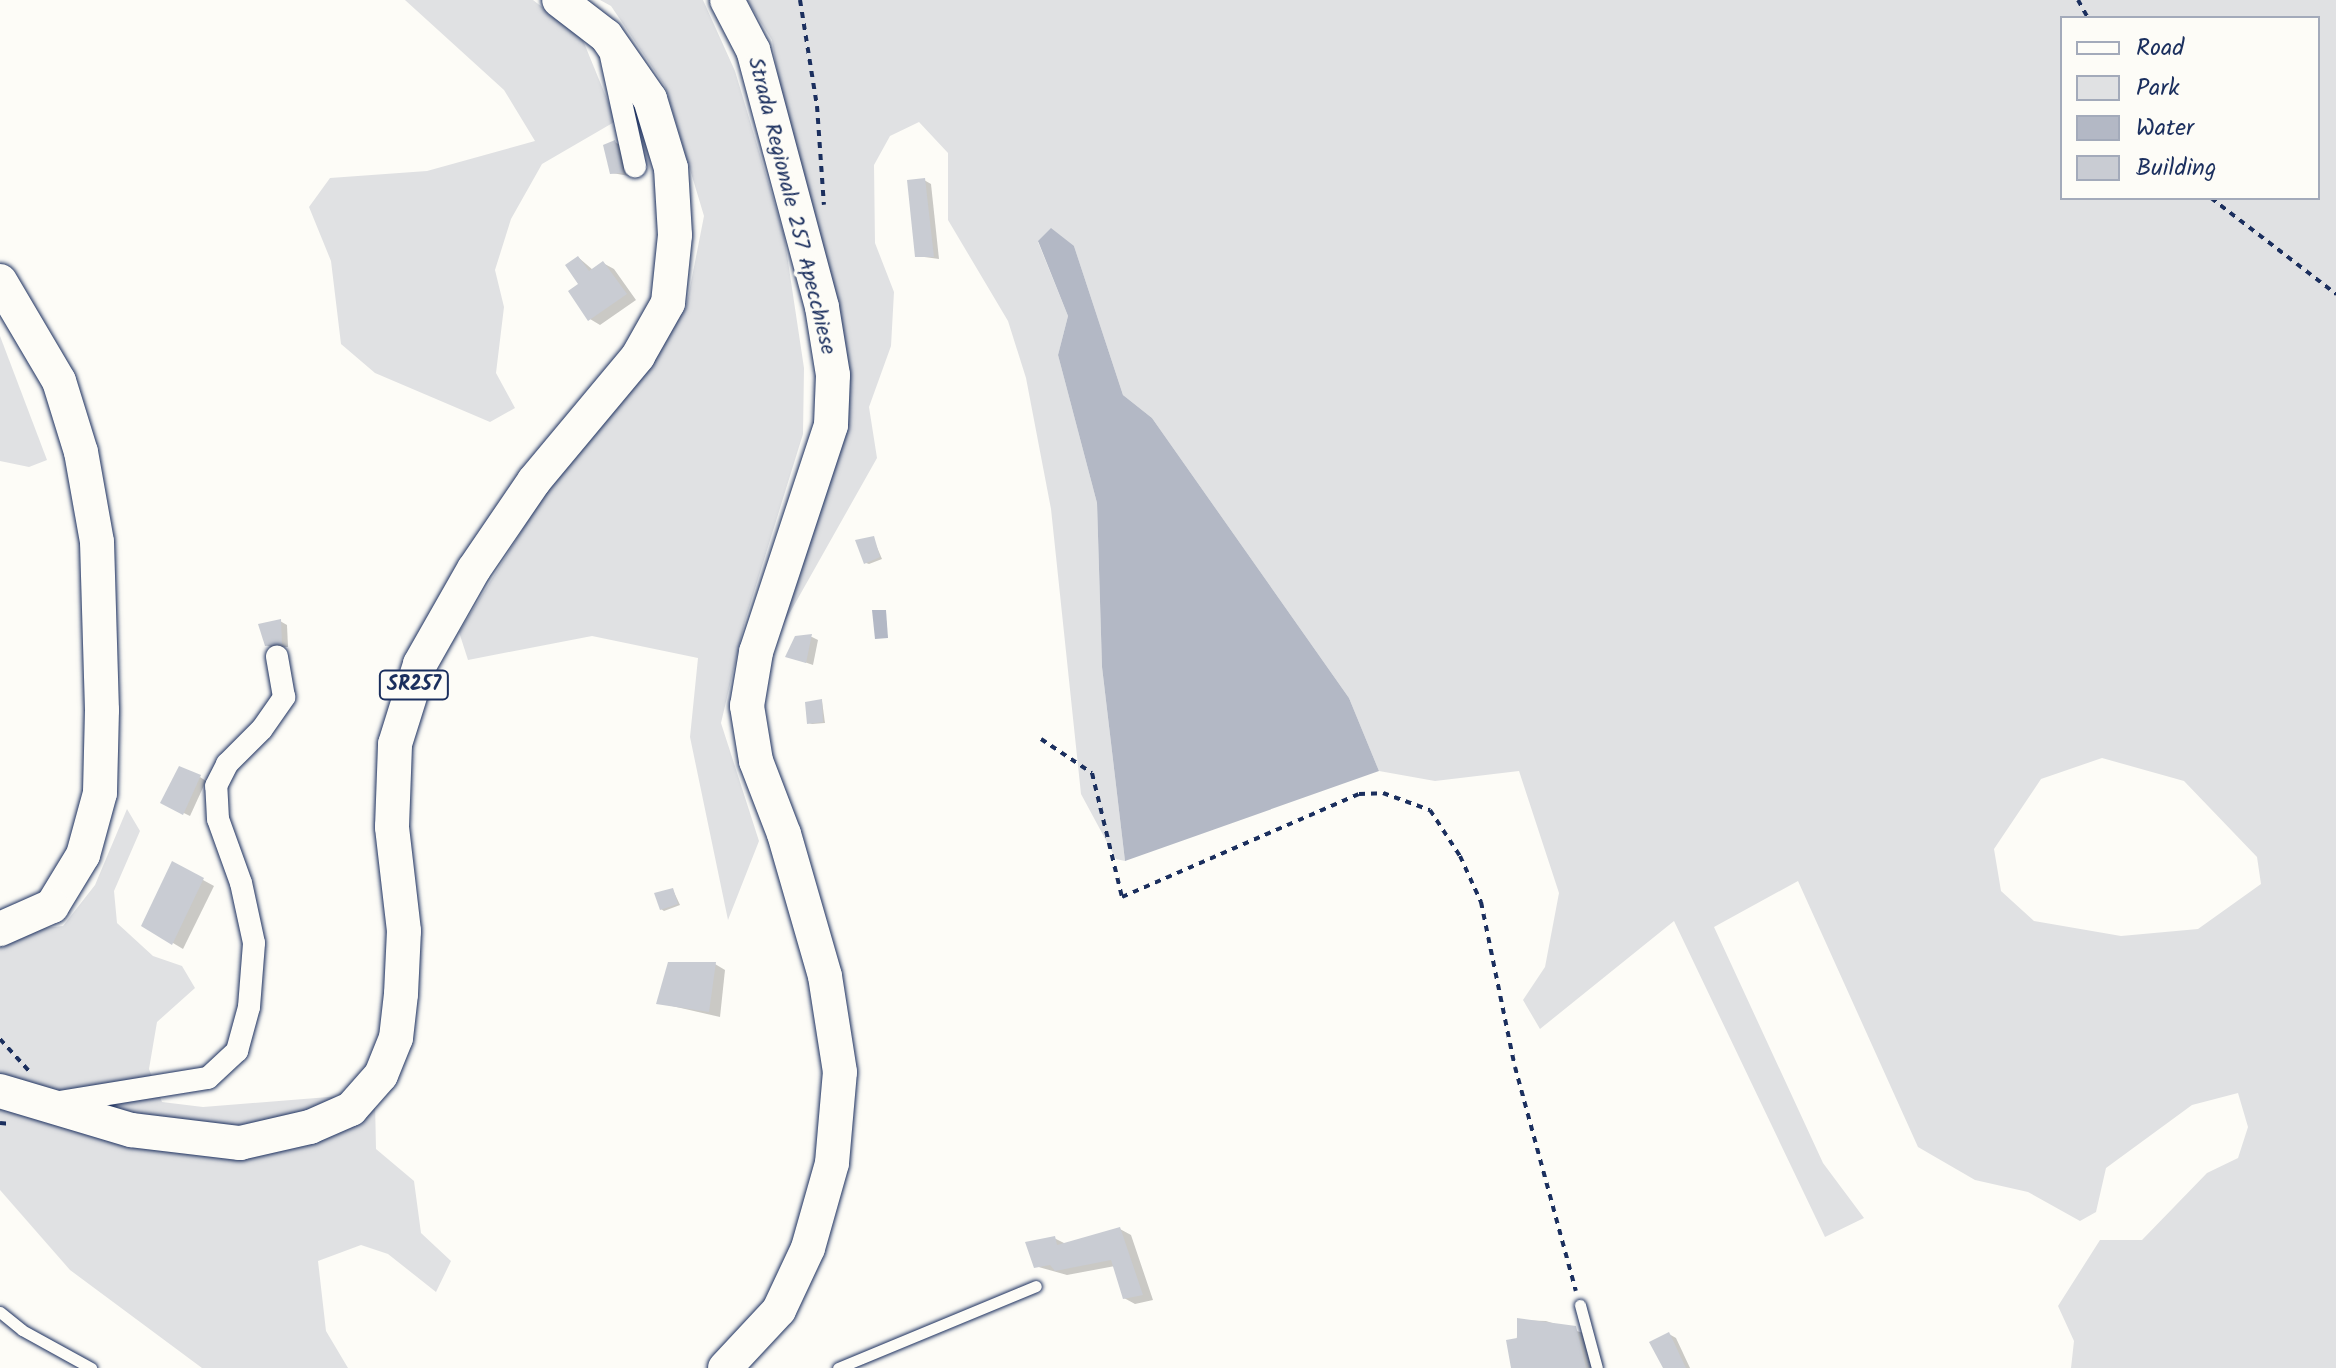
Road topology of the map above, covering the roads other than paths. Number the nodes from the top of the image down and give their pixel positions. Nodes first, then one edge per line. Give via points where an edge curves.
1 (559, 0) edge
2 (727, 0) edge
3 (606, 36) junction
4 (635, 166) dead end
5 (0, 281) edge
6 (277, 657) dead end
7 (0, 929) edge
8 (0, 1091) edge
9 (44, 1106) junction
10 (1036, 1286) dead end
11 (1580, 1305) road end
12 (0, 1312) edge
13 (91, 1368) edge
14 (725, 1368) edge
15 (838, 1368) edge
16 (1597, 1368) edge

1 - 3 main road, SR257
2 - 14 main road, Strada Regionale 257 Apecchiese via 753,50 822,307 833,375 831,425 756,652 747,706 756,761 784,834 825,976 840,1072 832,1163 808,1248 779,1310
3 - 4 street
3 - 9 main road, SR257 via 650,99 671,168 675,235 668,303 638,356 534,481 474,569 420,664 395,744 392,827 403,962 396,1038 381,1075 351,1109 310,1127 240,1143 131,1130
5 - 7 main road via 59,381 81,452 97,542 102,710 100,793 83,855 52,906
6 - 9 street via 284,697 227,764 216,786 218,819 241,883 254,943 249,1007 237,1051 208,1078
8 - 9 main road, SR257
10 - 15 lane
11 - 16 lane
12 - 13 lane

